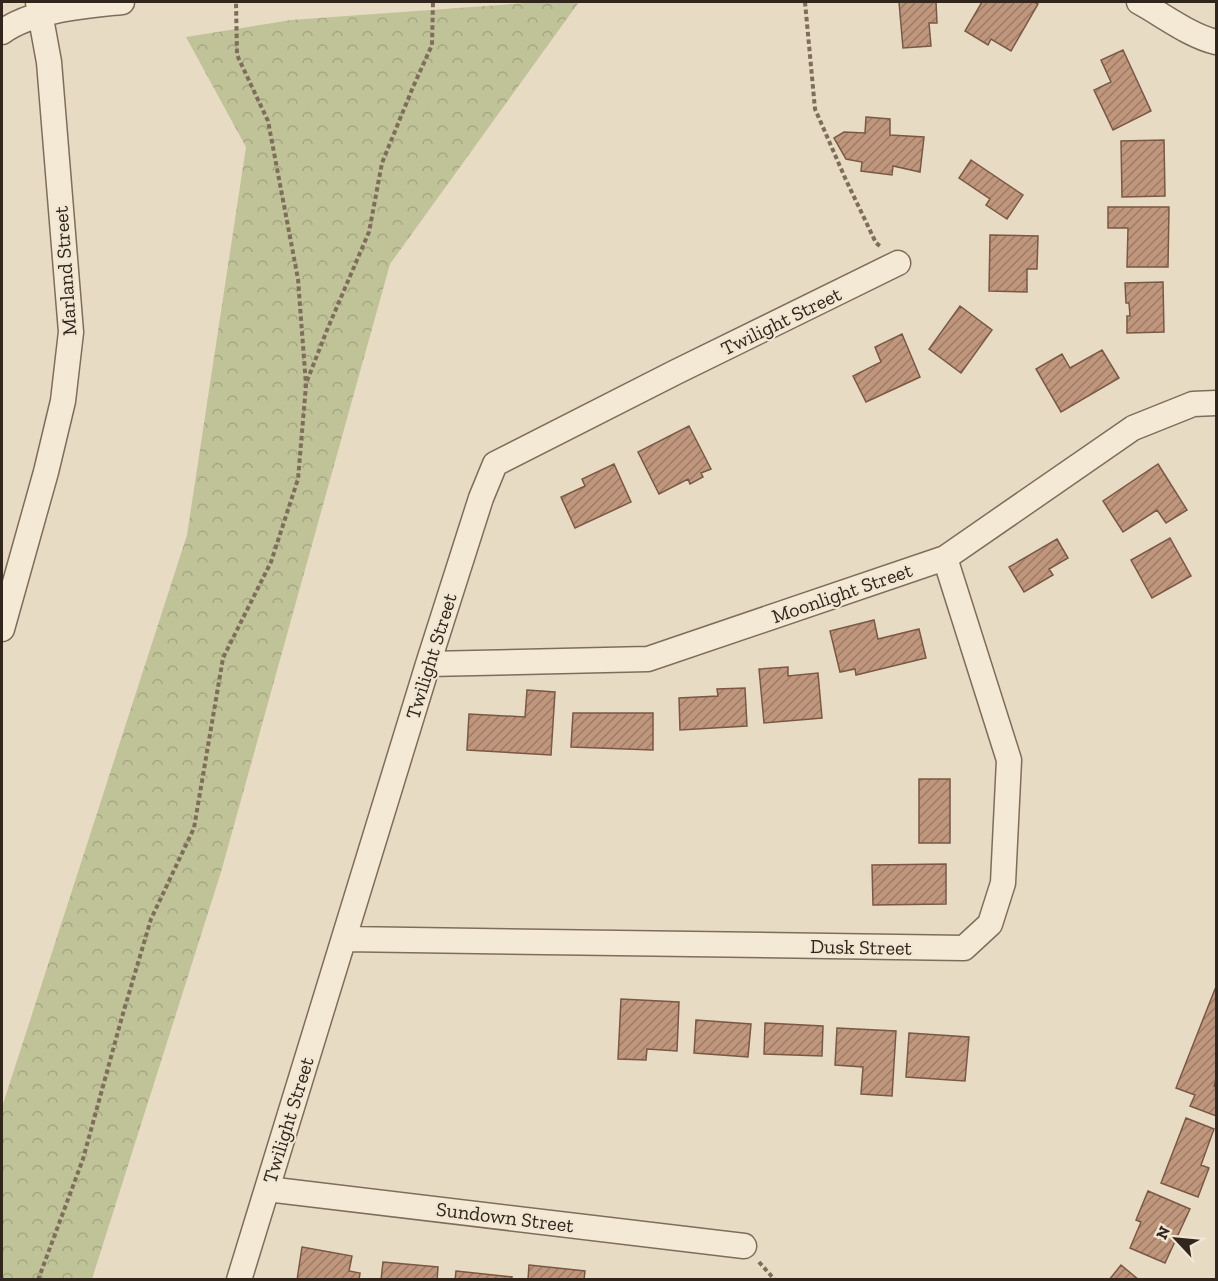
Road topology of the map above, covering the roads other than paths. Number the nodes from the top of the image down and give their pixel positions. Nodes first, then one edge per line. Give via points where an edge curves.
1 (122, 2) edge
2 (1139, 2) edge
3 (40, 8) edge
4 (2, 32) edge
5 (1216, 42) edge
6 (898, 263) road end
7 (1216, 403) edge
8 (945, 558) junction
9 (2, 629) edge
10 (428, 664) junction
11 (344, 939) junction
12 (267, 1189) junction
13 (744, 1246) dead end
14 (239, 1280) edge

1 - 3 street
2 - 5 street
3 - 4 street
3 - 9 street, Marland Street via 49,62 71,332 63,401
6 - 10 street, Twilight Street via 495,464 480,498
7 - 8 street, Moonlight Street via 1193,404 1133,428
8 - 10 street, Moonlight Street via 648,659
8 - 11 street, Dusk Street via 1009,760 1003,883 990,924 964,948
10 - 11 street, Twilight Street
11 - 12 street, Twilight Street
12 - 13 street, Sundown Street
12 - 14 street, Twilight Street

